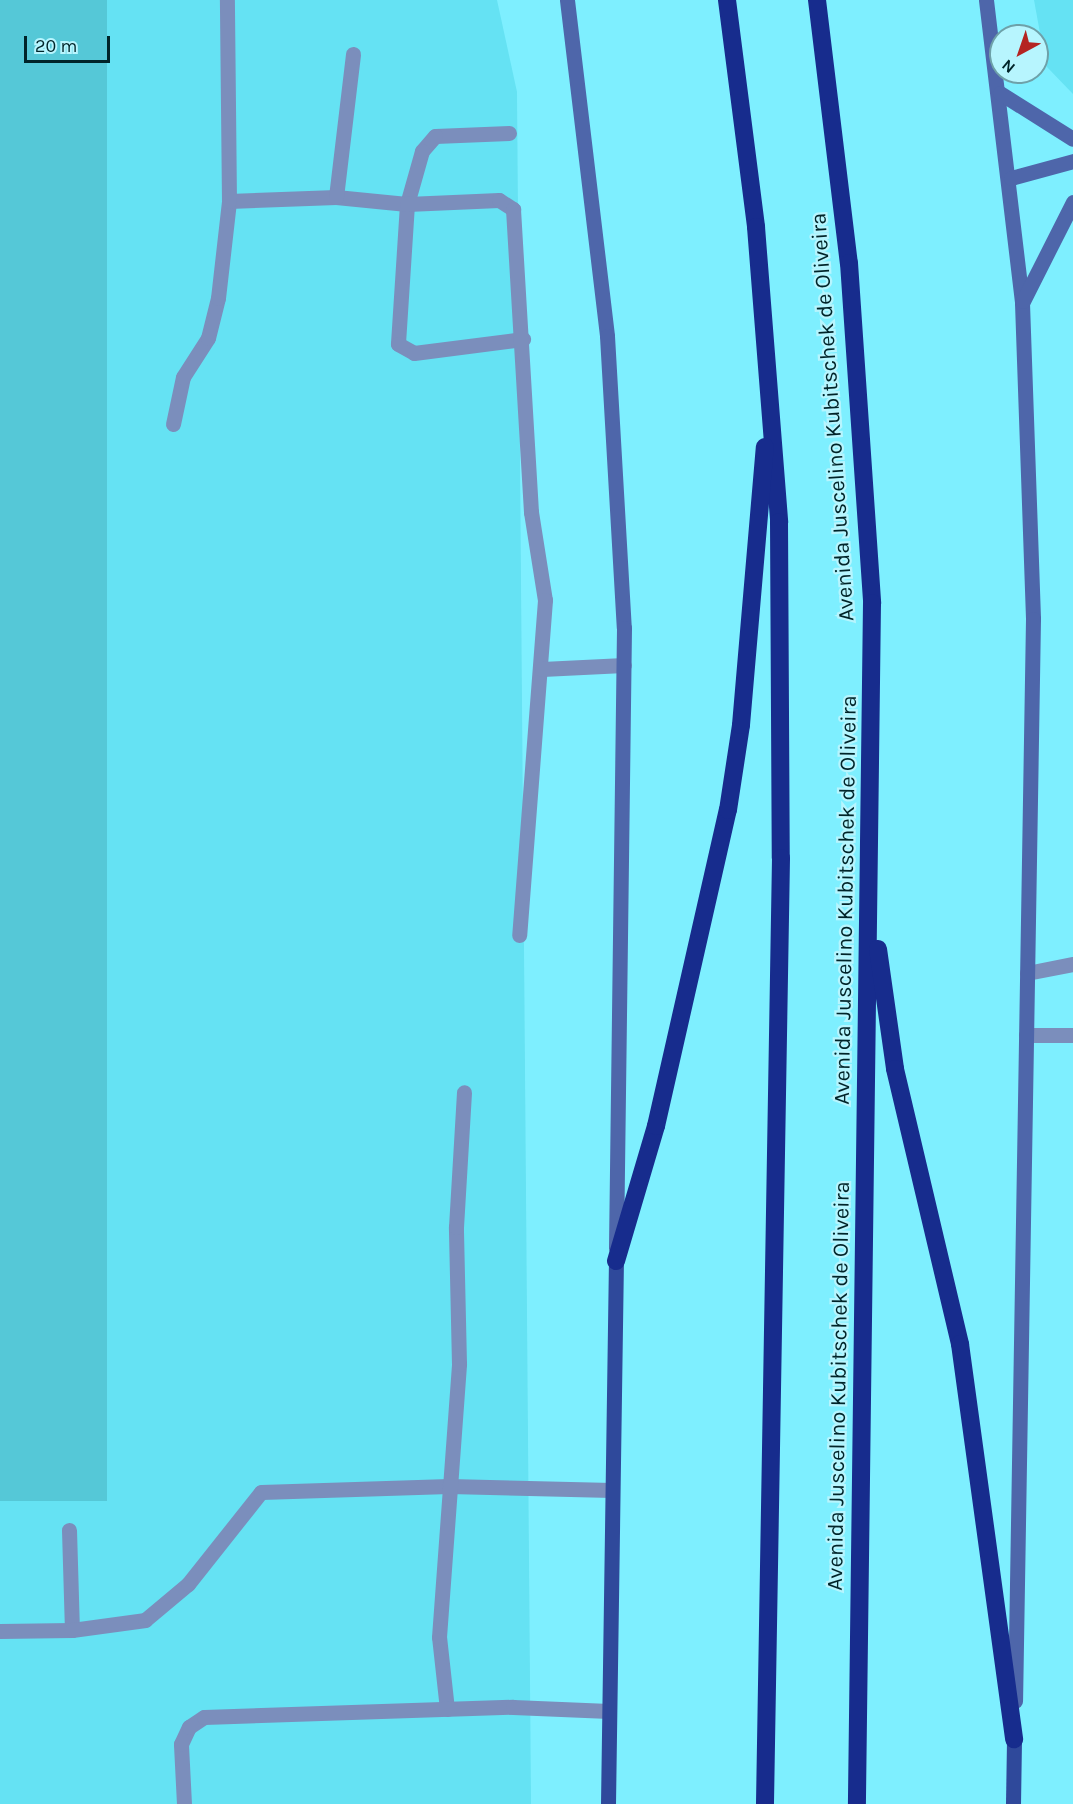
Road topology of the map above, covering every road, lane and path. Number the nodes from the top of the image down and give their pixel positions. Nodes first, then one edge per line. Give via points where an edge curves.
1 (227, 0) edge
2 (567, 0) edge
3 (727, 0) edge
4 (816, 0) edge
5 (986, 0) edge
6 (352, 54) dead end
7 (1000, 93) junction
8 (509, 133) dead end
9 (1073, 139) edge
10 (1073, 161) edge
11 (1011, 178) junction
12 (336, 197) junction
13 (229, 201) junction
14 (1073, 202) edge
15 (407, 204) junction
16 (1022, 303) junction
17 (524, 339) junction
18 (770, 382) junction
19 (173, 424) dead end
20 (624, 665) junction
21 (542, 669) junction
22 (870, 893) junction
23 (519, 935) dead end
24 (1073, 964) edge
25 (1027, 973) junction
26 (1026, 1035) junction
27 (1073, 1035) edge
28 (464, 1092) dead end
29 (616, 1261) junction
30 (449, 1486) junction
31 (612, 1490) junction
32 (69, 1530) dead end
33 (72, 1630) junction
34 (0, 1631) edge
35 (447, 1708) junction
36 (609, 1711) junction
37 (1014, 1739) junction
38 (184, 1804) edge
39 (608, 1804) edge
40 (765, 1804) edge
41 (857, 1804) edge
42 (1013, 1804) edge

1 - 13 lane
2 - 20 main road via 607,336
3 - 18 highway
4 - 22 highway, Avenida Juscelino Kubitschek de Oliveira via 849,263 864,452 872,603
5 - 7 main road
6 - 12 lane
7 - 9 main road
7 - 11 main road
8 - 15 lane via 435,136 422,151
10 - 11 main road
11 - 16 main road
12 - 13 lane
12 - 15 lane
13 - 19 lane via 210,328 183,377
14 - 16 main road
15 - 17 lane via 499,200 513,209
15 - 17 lane via 398,344 414,353
16 - 25 main road via 1033,619
17 - 21 lane via 531,512 545,600
18 - 29 highway via 741,725 728,810 661,1103
18 - 40 highway via 779,522 781,847
20 - 21 lane
20 - 29 main road
21 - 23 lane
22 - 37 highway via 895,1069 960,1344
22 - 41 highway, Avenida Juscelino Kubitschek de Oliveira
24 - 25 lane
25 - 26 main road
26 - 27 lane
26 - 37 main road
28 - 30 lane via 456,1227 459,1364
29 - 31 main road
30 - 31 lane
30 - 33 lane via 261,1492 188,1584 145,1620
30 - 35 lane via 439,1637
31 - 36 main road
32 - 33 lane
33 - 34 lane
35 - 36 lane
35 - 38 lane via 204,1717 189,1727 181,1744
36 - 39 main road
37 - 42 main road

